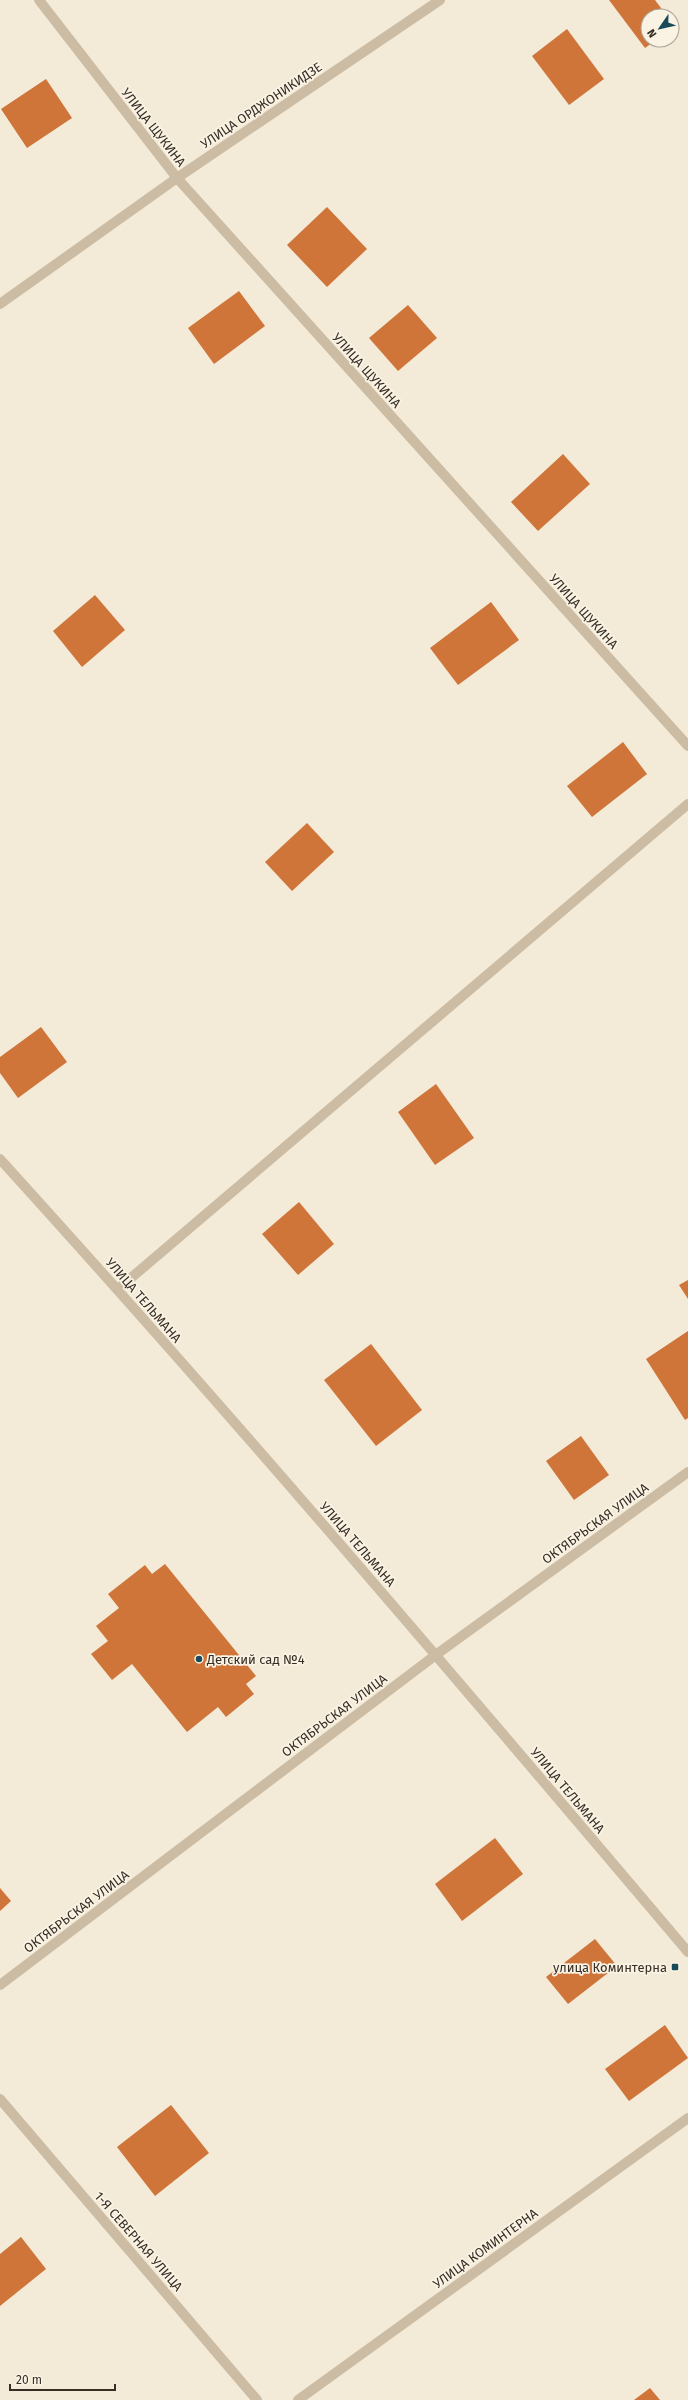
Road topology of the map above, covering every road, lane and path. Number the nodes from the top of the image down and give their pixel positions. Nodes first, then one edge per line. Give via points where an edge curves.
1 (39, 0) edge
2 (440, 0) edge
3 (177, 178) junction
4 (0, 304) edge
5 (688, 746) edge
6 (688, 804) edge
7 (0, 1159) edge
8 (118, 1289) junction
9 (688, 1472) edge
10 (437, 1654) junction
11 (688, 1952) edge
12 (0, 1985) edge
13 (0, 2099) edge
14 (688, 2118) edge
15 (257, 2400) edge
16 (298, 2400) edge

1 - 3 street, УЛИЦА ЩУКИНА
2 - 3 street, УЛИЦА ОРДЖОНИКИДЗЕ
3 - 4 street, УЛИЦА ОРДЖОНИКИДЗЕ
3 - 5 street, УЛИЦА ЩУКИНА
6 - 8 street
7 - 8 street, УЛИЦА ТЕЛЬМАНА
8 - 10 street, УЛИЦА ТЕЛЬМАНА
9 - 10 street, ОКТЯБРЬСКАЯ УЛИЦА
10 - 11 street, УЛИЦА ТЕЛЬМАНА
10 - 12 street, ОКТЯБРЬСКАЯ УЛИЦА
13 - 15 street, 1-Я СЕВЕРНАЯ УЛИЦА
14 - 16 street, УЛИЦА КОМИНТЕРНА

